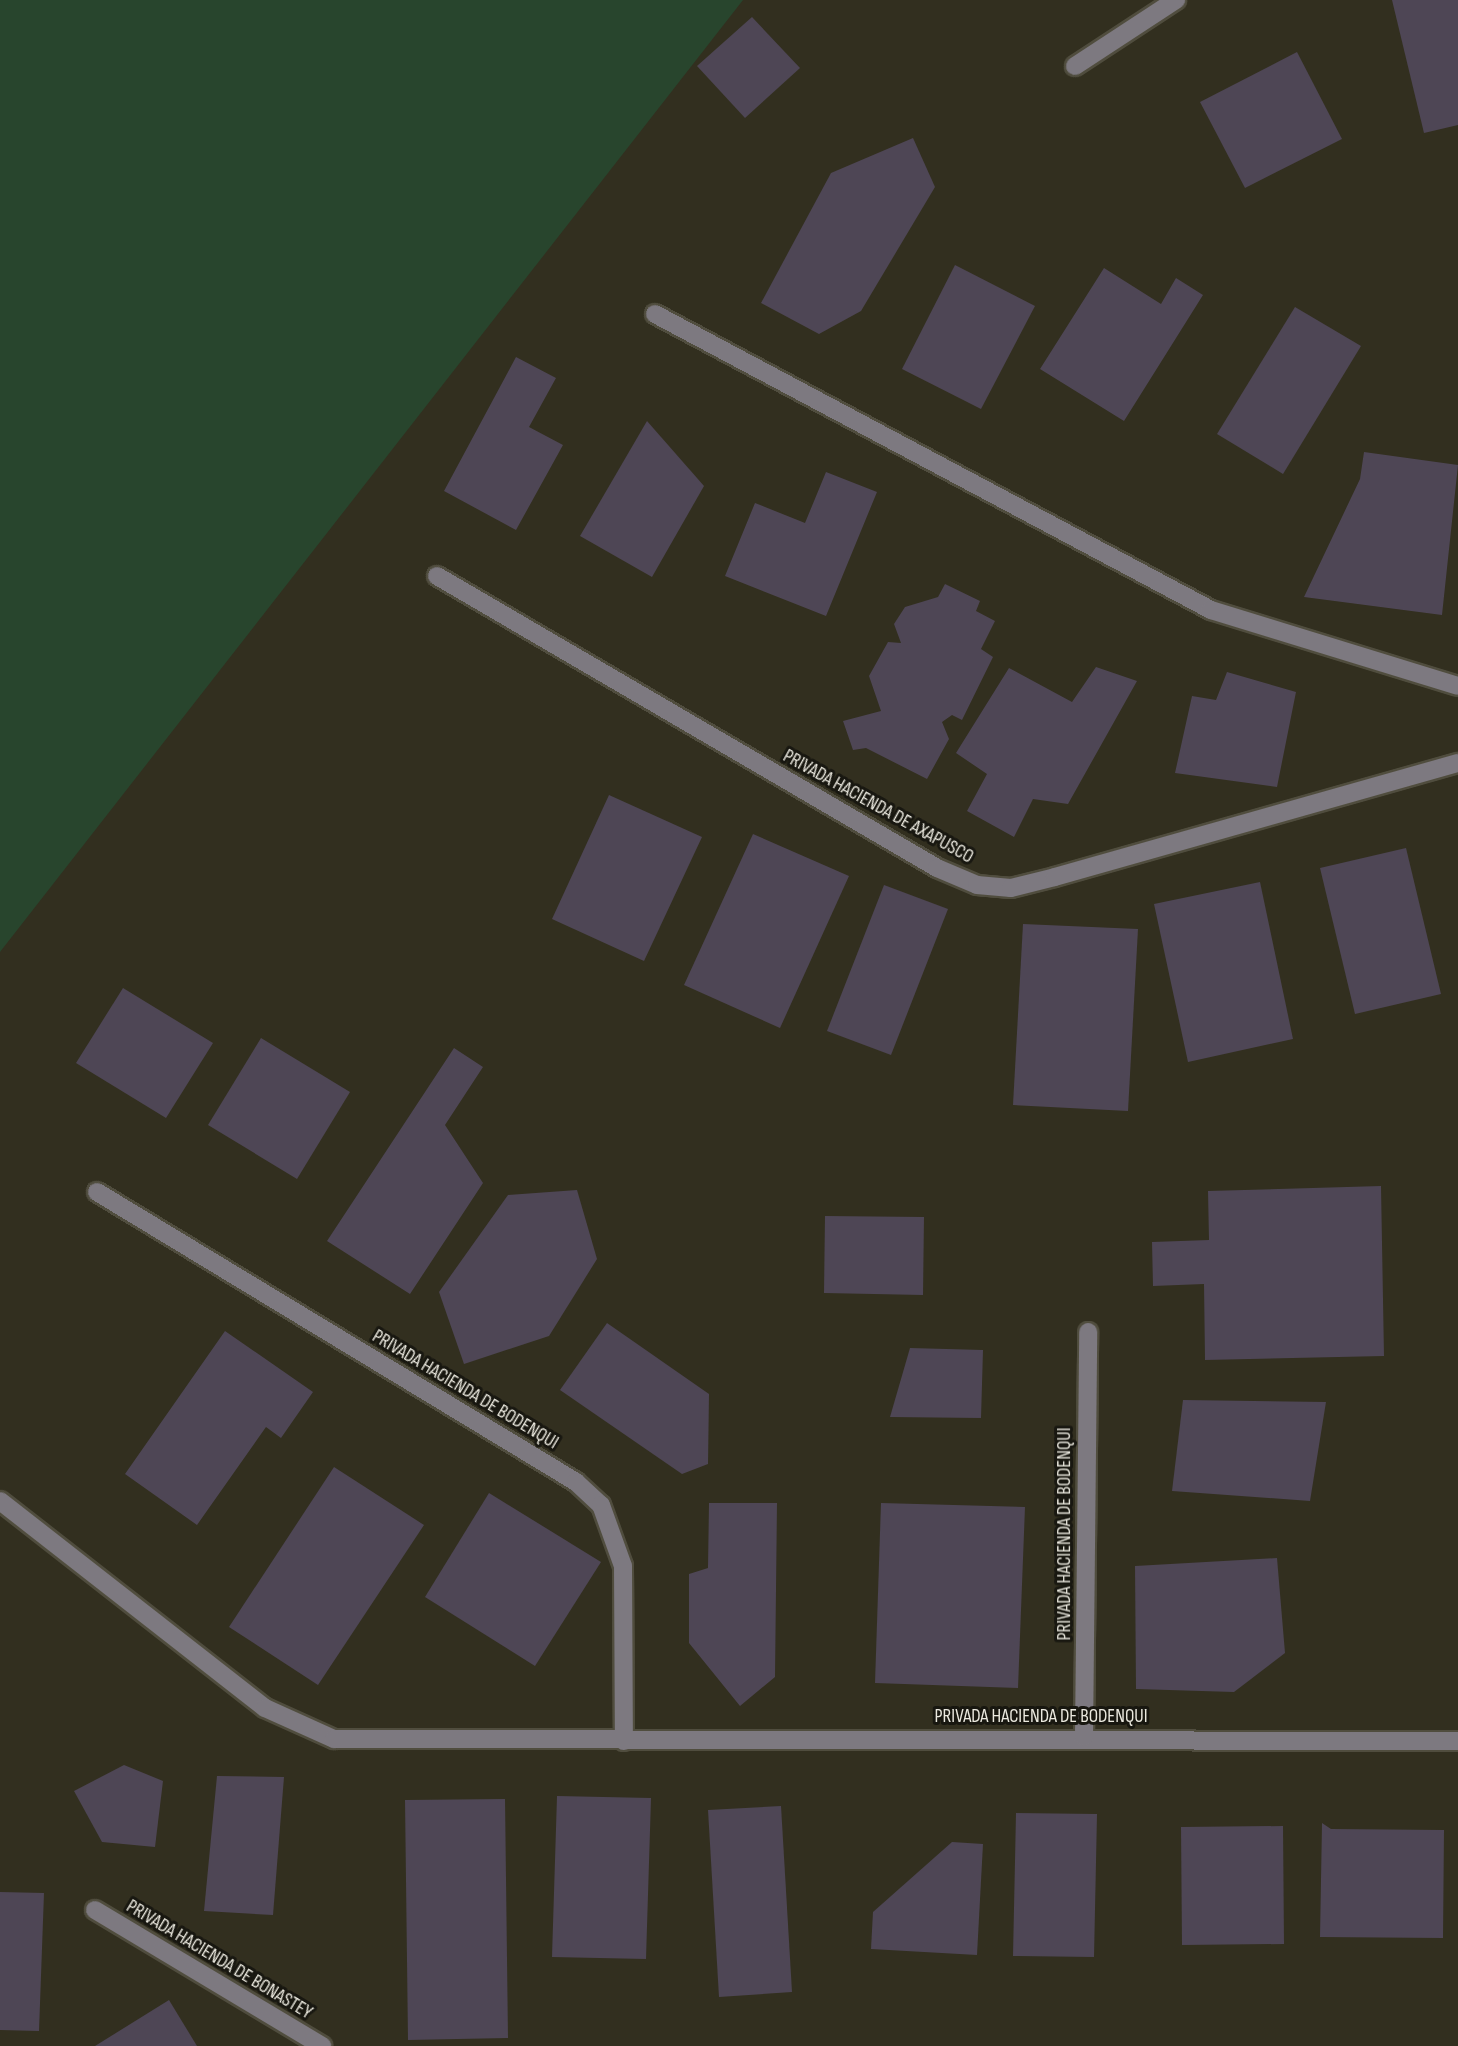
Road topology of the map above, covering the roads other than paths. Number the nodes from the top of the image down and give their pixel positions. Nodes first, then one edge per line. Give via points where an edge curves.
1 (1176, 0) edge
2 (1075, 66) dead end
3 (655, 314) dead end
4 (437, 576) dead end
5 (1458, 686) edge
6 (1458, 763) edge
7 (97, 1192) dead end
8 (1088, 1332) dead end
9 (0, 1502) edge
10 (1084, 1737) junction
11 (624, 1741) junction
12 (1458, 1741) edge
13 (95, 1910) dead end
14 (322, 2046) edge

1 - 2 street
3 - 5 street via 1210,610
4 - 6 street, PRIVADA HACIENDA DE AXAPUSCO via 937,868 977,885 1011,888 1055,877
7 - 11 street, PRIVADA HACIENDA DE BODENQUI via 576,1482 601,1505 623,1566
8 - 10 street, PRIVADA HACIENDA DE BODENQUI
9 - 11 street, PRIVADA HACIENDA DE BODENQUI via 265,1709 299,1728 369,1742
10 - 11 street, PRIVADA HACIENDA DE BODENQUI
10 - 12 street, PRIVADA HACIENDA DE BODENQUI
13 - 14 street, PRIVADA HACIENDA DE BONASTEY

